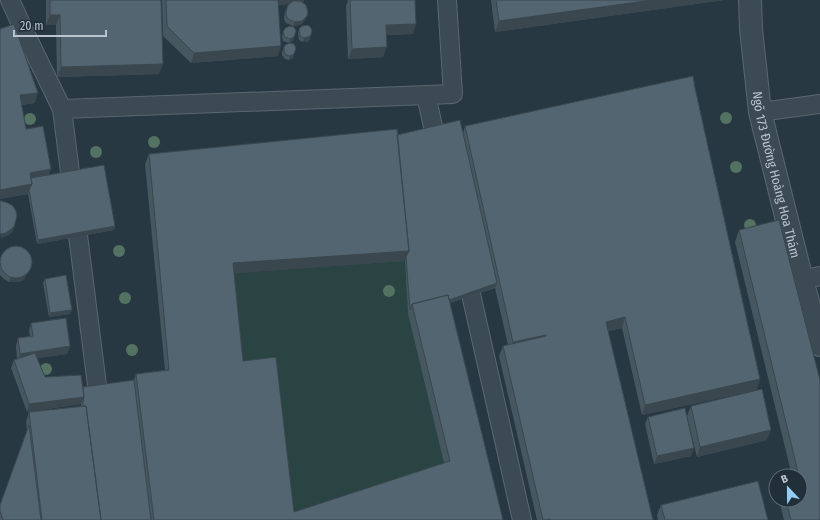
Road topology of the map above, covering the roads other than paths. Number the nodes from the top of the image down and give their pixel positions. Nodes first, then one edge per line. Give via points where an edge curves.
1 (10, 0) edge
2 (447, 0) edge
3 (750, 0) edge
4 (426, 95) junction
5 (820, 104) edge
6 (62, 109) junction
7 (760, 112) junction
8 (442, 165) edge
9 (463, 257) edge
10 (811, 278) edge
11 (820, 345) edge
12 (102, 425) edge
13 (522, 520) edge

1 - 6 lane
2 - 4 lane via 453,94
3 - 7 street, Ngõ 173 Đường Hoàng Hoa Thám
4 - 6 lane
4 - 8 lane
5 - 7 lane
6 - 12 lane
7 - 10 street, Ngõ 173 Đường Hoàng Hoa Thám
9 - 13 lane
10 - 11 street, Ngõ 173 Đường Hoàng Hoa Thám

